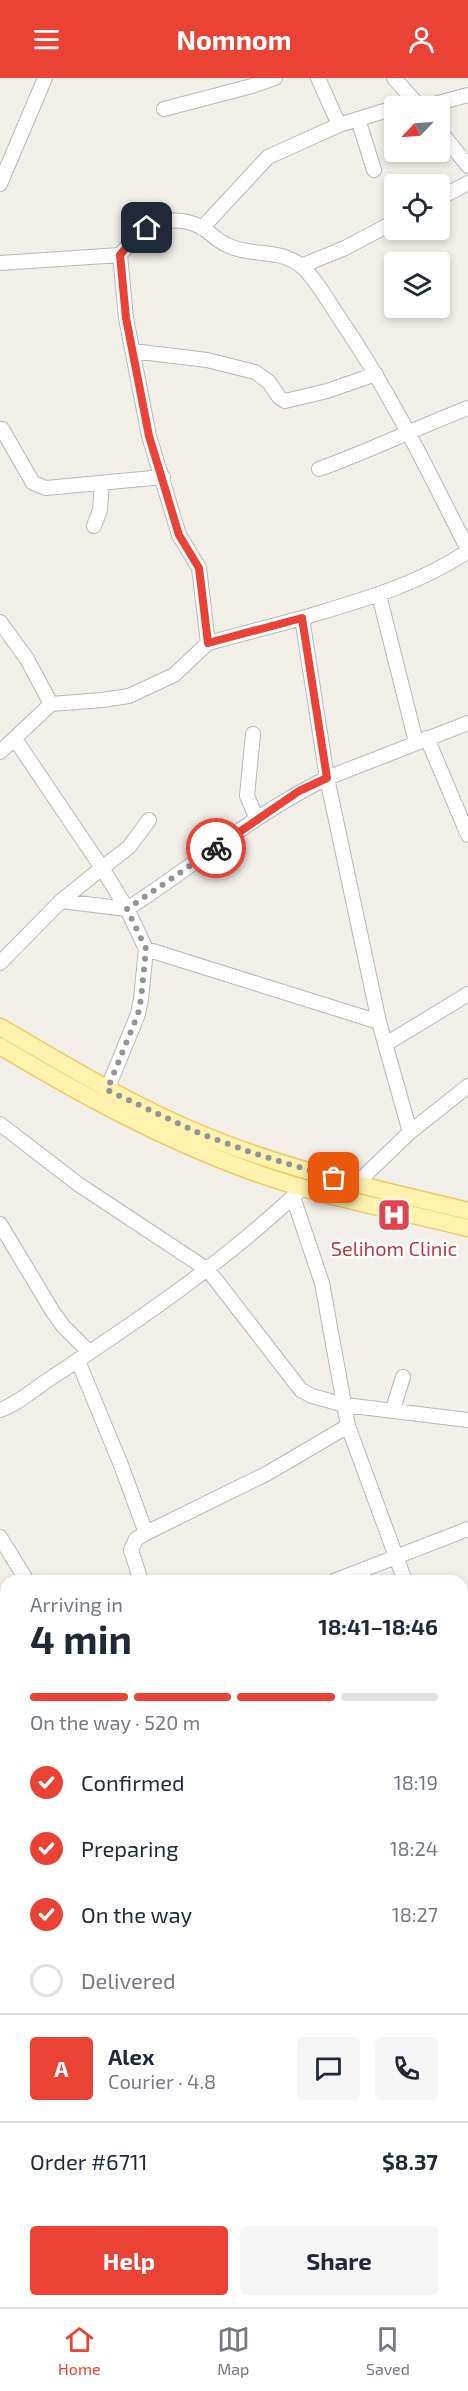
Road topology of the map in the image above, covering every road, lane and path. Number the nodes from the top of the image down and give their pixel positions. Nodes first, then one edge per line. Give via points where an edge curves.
1 (45, 78) edge
2 (275, 78) edge
3 (318, 78) edge
4 (394, 78) edge
5 (468, 95) edge
6 (411, 96) edge
7 (450, 99) edge
8 (164, 109) dead end
9 (384, 111) edge
10 (358, 119) junction
11 (339, 125) junction
12 (450, 144) edge
13 (468, 166) edge
14 (374, 170) dead end
15 (468, 183) edge
16 (0, 184) edge
17 (450, 193) edge
18 (384, 227) edge
19 (202, 228) junction
20 (120, 255) junction
21 (0, 263) edge
22 (301, 266) junction
23 (133, 351) junction
24 (376, 374) junction
25 (468, 408) edge
26 (3, 429) dead end
27 (409, 431) junction
28 (319, 469) dead end
29 (163, 477) junction
30 (102, 483) junction
31 (94, 526) dead end
32 (468, 551) edge
33 (379, 595) junction
34 (302, 618) junction
35 (0, 622) edge
36 (208, 643) junction
37 (51, 704) junction
38 (468, 723) edge
39 (253, 734) dead end
40 (15, 739) junction
41 (421, 740) junction
42 (0, 752) edge
43 (327, 778) junction
44 (257, 819) junction
45 (148, 820) dead end
46 (468, 835) edge
47 (102, 868) junction
48 (61, 901) junction
49 (127, 909) junction
50 (146, 949) junction
51 (0, 963) edge
52 (468, 994) edge
53 (379, 1022) junction
54 (0, 1027) edge
55 (386, 1044) junction
56 (0, 1046) edge
57 (468, 1086) edge
58 (107, 1090) junction
59 (0, 1124) edge
60 (410, 1132) junction
61 (356, 1184) junction
62 (298, 1192) junction
63 (468, 1211) edge
64 (0, 1224) edge
65 (468, 1228) edge
66 (207, 1270) junction
67 (83, 1357) junction
68 (403, 1377) dead end
69 (345, 1405) junction
70 (393, 1409) junction
71 (0, 1410) edge
72 (468, 1420) edge
73 (348, 1426) junction
74 (468, 1529) edge
75 (146, 1533) junction
76 (0, 1538) edge
77 (396, 1558) junction
78 (23, 1575) edge
79 (139, 1575) edge
80 (350, 1575) edge
81 (403, 1575) edge

1 - 16 street
2 - 8 street
3 - 11 street
4 - 6 street
5 - 7 street
9 - 10 street
10 - 11 street
10 - 14 street
11 - 19 street via 260,163
12 - 13 street
15 - 17 street
18 - 22 street
19 - 20 street via 183,220 159,223 133,239
19 - 22 street via 233,248 275,253
20 - 21 street
20 - 23 street
22 - 24 street
23 - 24 street via 207,360 255,372 285,400
23 - 29 street via 149,436
24 - 27 street
25 - 27 street
26 - 30 street via 39,487
27 - 28 street
27 - 32 street
29 - 30 street
29 - 36 street via 179,535 199,568
30 - 31 street
32 - 33 street via 446,566
33 - 34 street
33 - 41 street
34 - 36 street
34 - 43 street
35 - 37 street via 27,659
36 - 37 street via 174,675 129,696
37 - 40 street
38 - 41 street
39 - 44 street via 248,796
40 - 42 street
40 - 47 street
41 - 43 street
41 - 46 street
43 - 44 street
43 - 53 street
44 - 49 street
45 - 47 street via 129,847
47 - 48 street
47 - 49 street
48 - 49 street
48 - 51 street
49 - 50 street
50 - 53 street
50 - 58 street via 138,1014
52 - 55 street
53 - 55 street
54 - 58 main road
55 - 60 street
56 - 62 main road via 117,1114
57 - 60 street
58 - 61 main road via 201,1134
59 - 66 street via 78,1184
60 - 61 street
61 - 63 main road
62 - 65 main road
62 - 66 street
62 - 69 street via 322,1283
64 - 67 street
66 - 67 street
66 - 69 street via 302,1390
67 - 71 street
67 - 75 street
68 - 70 street
69 - 70 street
69 - 73 street
70 - 72 street
73 - 75 street via 268,1473
73 - 77 street
74 - 77 street
75 - 79 street via 136,1539 130,1550
76 - 78 street
77 - 80 street
77 - 81 street

